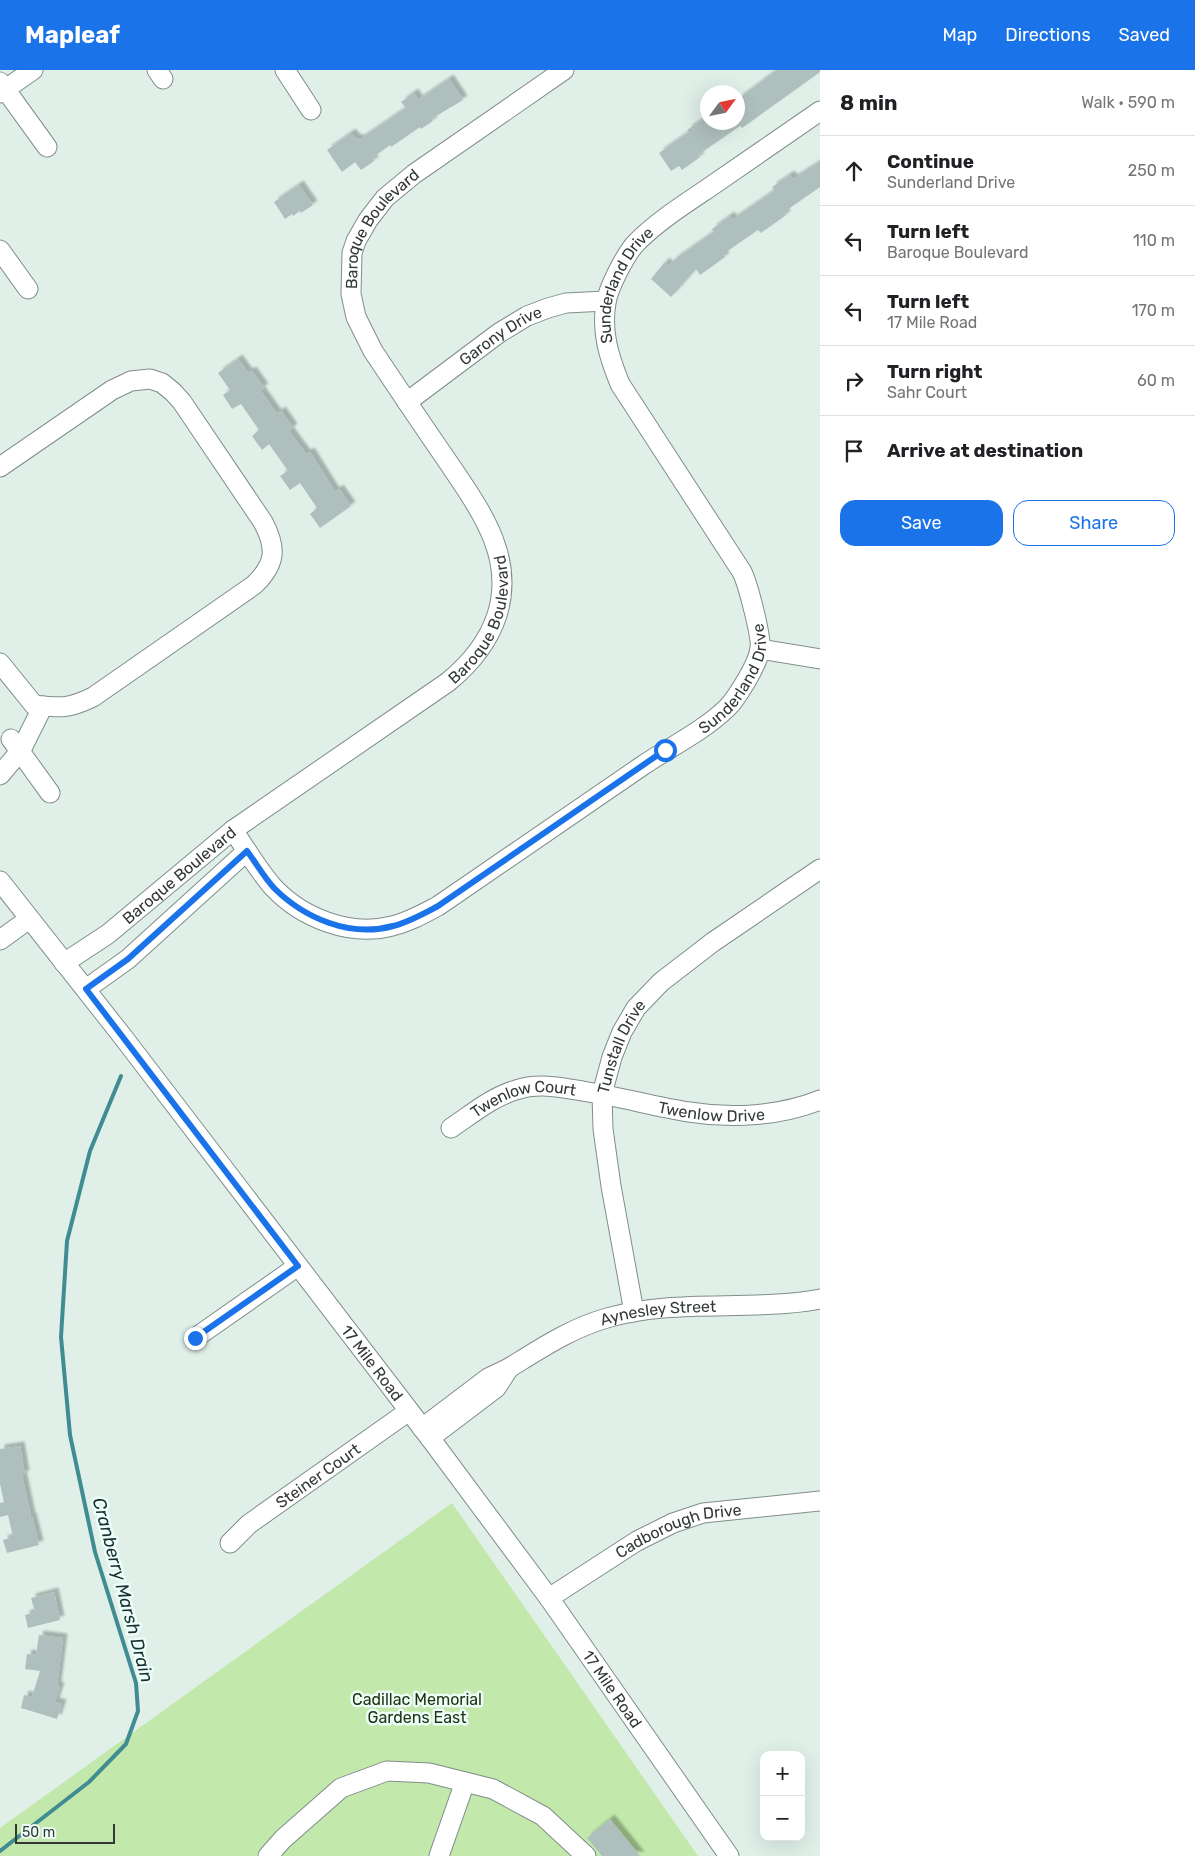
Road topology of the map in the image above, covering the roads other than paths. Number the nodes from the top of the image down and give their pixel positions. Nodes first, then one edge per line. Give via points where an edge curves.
1 (33, 70) edge
2 (285, 70) edge
3 (564, 70) edge
4 (2, 88) edge
5 (311, 110) dead end
6 (820, 112) edge
7 (47, 147) dead end
8 (0, 250) edge
9 (28, 289) dead end
10 (606, 301) junction
11 (407, 402) junction
12 (0, 467) edge
13 (760, 649) junction
14 (820, 659) edge
15 (0, 663) edge
16 (38, 705) junction
17 (10, 747) edge
18 (0, 775) edge
19 (50, 793) dead end
20 (233, 830) junction
21 (247, 851) junction
22 (820, 869) edge
23 (0, 881) edge
24 (29, 919) junction
25 (0, 940) edge
26 (64, 962) junction
27 (86, 989) junction
28 (602, 1094) junction
29 (820, 1100) edge
30 (451, 1128) dead end
31 (298, 1266) junction
32 (820, 1299) edge
33 (634, 1312) junction
34 (195, 1338) dead end
35 (409, 1411) junction
36 (426, 1433) junction
37 (820, 1501) edge
38 (230, 1543) dead end
39 (549, 1598) junction
40 (465, 1782) junction
41 (268, 1856) edge
42 (439, 1856) edge
43 (586, 1856) edge
44 (729, 1856) edge

1 - 4 street
2 - 5 street
3 - 11 street, Baroque Boulevard via 414,174 385,198 356,241 350,268 356,318 373,351
4 - 7 street
6 - 10 street, Sunderland Drive via 647,233 627,255
8 - 9 street
10 - 11 street, Garony Drive via 566,303 527,316 498,333
10 - 13 street, Sunderland Drive via 606,342 620,384 748,583
11 - 20 street, Baroque Boulevard via 476,504 496,546 503,583 502,601 494,626 480,649 448,682
12 - 16 street via 112,390 131,381 150,379 162,383 182,402 263,522 273,552 268,566 254,585 93,697 67,707
13 - 14 street
13 - 21 street, Sunderland Drive via 738,695 707,725 416,918 391,927 369,929 339,926 322,920 306,913 279,892
15 - 16 street
16 - 17 street
17 - 18 street
17 - 19 street
20 - 21 street, Sunderland Drive
20 - 26 street, Baroque Boulevard via 108,934
21 - 27 street, Baroque Boulevard via 128,959
22 - 28 street, Tunstall Drive via 713,942 647,995 622,1032
23 - 24 street, 17 Mile Road
24 - 25 street
24 - 26 street, 17 Mile Road
26 - 27 street, 17 Mile Road
27 - 31 street, 17 Mile Road
28 - 29 street, Twenlow Drive via 714,1115 766,1113 802,1107
28 - 30 street, Twenlow Court via 538,1086 517,1089 487,1103
28 - 33 street, Tunstall Drive via 611,1186
31 - 34 street
31 - 35 street, 17 Mile Road
32 - 33 street, Aynesley Street
33 - 36 street, Aynesley Street via 607,1318 561,1336 488,1378
35 - 36 street, 17 Mile Road
35 - 38 street, Steiner Court via 249,1524
36 - 39 street, 17 Mile Road
37 - 39 street, Cadborough Drive via 703,1513 673,1523 637,1541
39 - 44 street, 17 Mile Road
40 - 41 street via 429,1773 387,1771 341,1788 282,1839
40 - 42 street
40 - 43 street via 494,1789 543,1816

